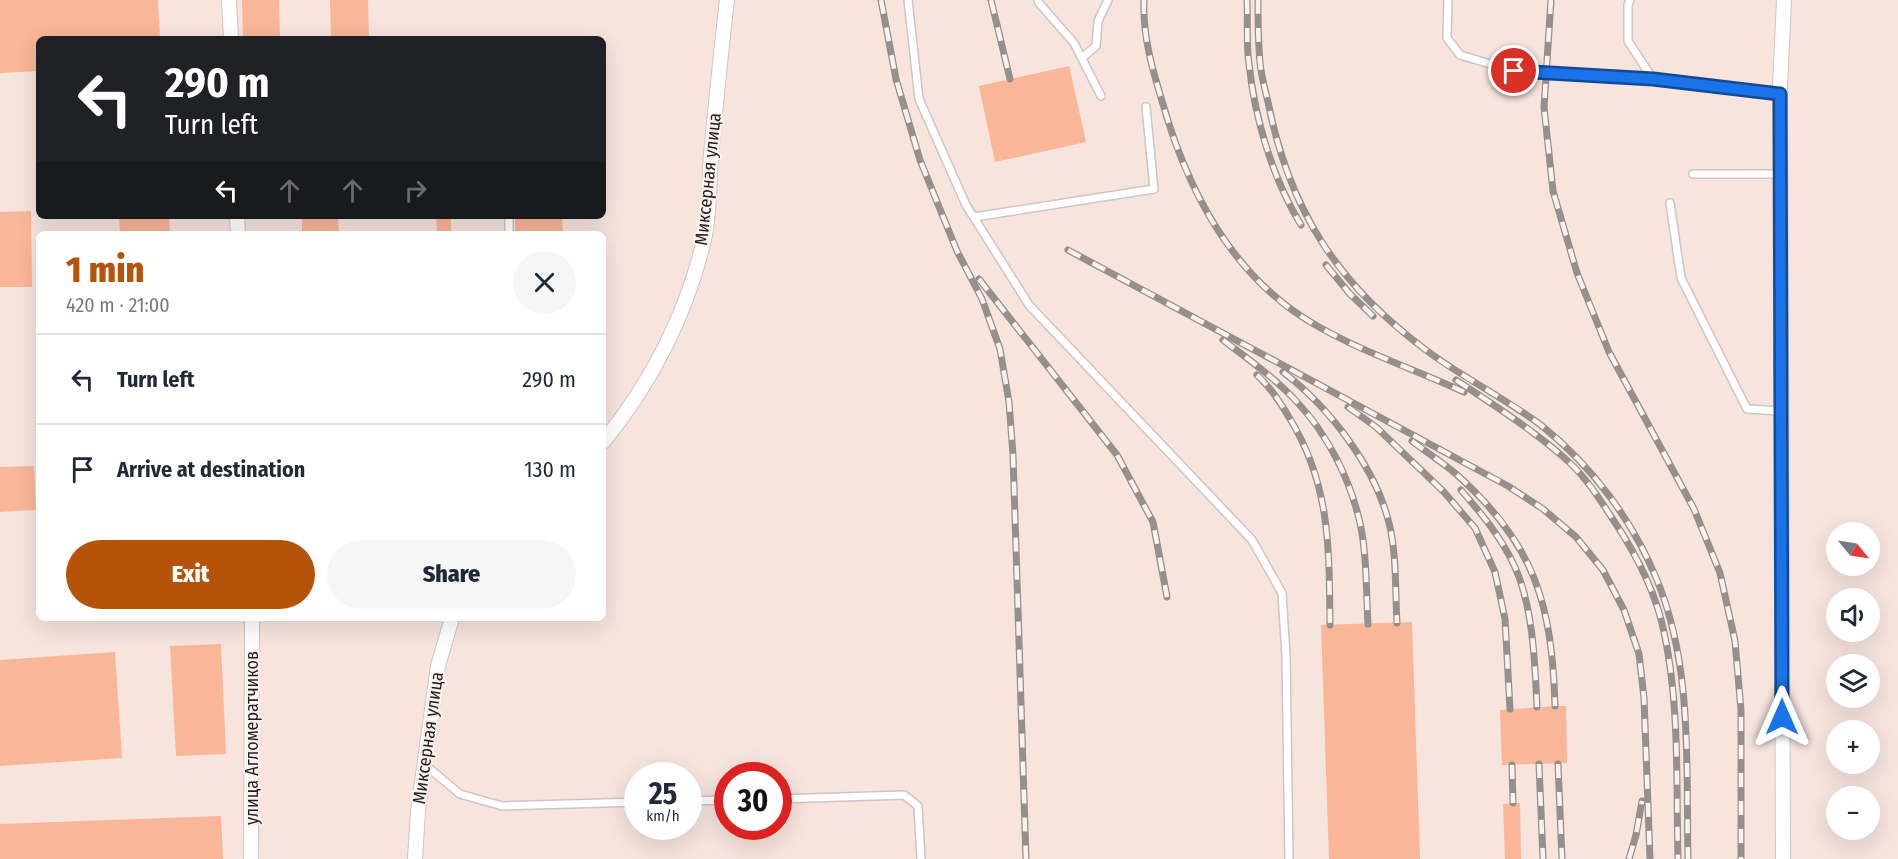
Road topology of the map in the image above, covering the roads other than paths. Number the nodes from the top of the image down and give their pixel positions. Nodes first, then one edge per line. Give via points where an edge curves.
1 (229, 0) edge
2 (728, 0) edge
3 (908, 0) edge
4 (1038, 0) edge
5 (1108, 0) edge
6 (1448, 0) edge
7 (1630, 0) edge
8 (1784, 0) edge
9 (231, 36) edge
10 (1082, 58) junction
11 (1653, 79) junction
12 (1780, 94) junction
13 (1101, 96) dead end
14 (1146, 107) dead end
15 (1693, 174) dead end
16 (1780, 174) junction
17 (1670, 203) dead end
18 (974, 217) junction
19 (1781, 411) junction
20 (606, 438) edge
21 (252, 621) edge
22 (451, 621) edge
23 (424, 764) junction
24 (792, 799) edge
25 (624, 802) edge
26 (251, 859) edge
27 (415, 859) edge
28 (921, 859) edge
29 (1289, 859) edge
30 (1783, 859) edge

1 - 9 street
2 - 20 street, Миксерная улица via 705,238 689,293 661,354 628,411
3 - 18 lane via 919,99
4 - 10 lane
5 - 10 lane via 1098,21 1096,46
6 - 11 lane via 1447,38 1460,55 1514,71
7 - 11 lane via 1628,41
8 - 12 street
10 - 13 lane
11 - 12 lane
12 - 16 street
14 - 18 lane via 1154,189
15 - 16 lane
16 - 19 street
17 - 19 lane via 1681,278 1747,409
18 - 29 lane via 1029,305 1252,540 1282,593
19 - 30 street
21 - 26 street, улица Агломератчиков
22 - 23 street, Миксерная улица via 438,666
23 - 25 lane via 460,794 502,806
23 - 27 street, Миксерная улица
24 - 28 lane via 904,795 918,806

